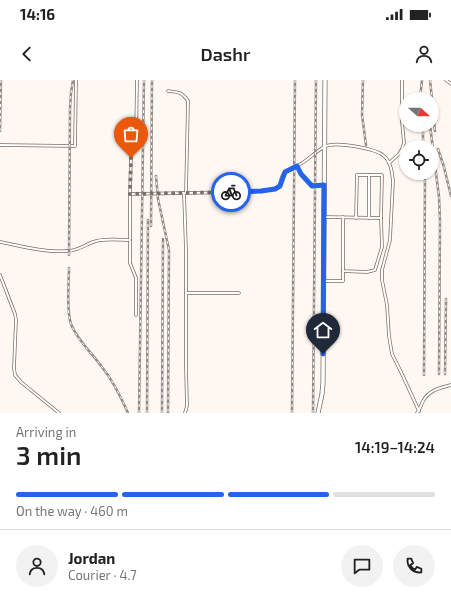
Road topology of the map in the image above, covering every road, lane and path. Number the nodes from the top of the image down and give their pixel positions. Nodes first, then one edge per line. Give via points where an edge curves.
1 (76, 80) edge
2 (137, 80) edge
3 (325, 80) edge
4 (402, 80) edge
5 (446, 80) edge
6 (451, 84) edge
7 (168, 91) dead end
8 (0, 145) edge
9 (325, 146) junction
10 (389, 163) junction
11 (297, 166) junction
12 (369, 175) junction
13 (324, 185) junction
14 (185, 193) junction
15 (130, 194) junction
16 (324, 217) junction
17 (343, 217) junction
18 (356, 218) junction
19 (369, 218) junction
20 (381, 218) junction
21 (130, 240) junction
22 (0, 242) edge
23 (343, 271) junction
24 (0, 275) edge
25 (323, 281) junction
26 (186, 293) junction
27 (238, 293) dead end
28 (136, 315) dead end
29 (451, 385) edge
30 (418, 412) edge
31 (59, 413) edge
32 (185, 413) edge
33 (318, 413) edge

1 - 8 lane via 75,146
2 - 15 lane via 136,140 131,158
3 - 9 street
4 - 10 lane via 404,143 399,154
5 - 6 lane
7 - 14 lane via 180,92 188,101
9 - 10 lane via 344,145 375,150
9 - 11 lane
9 - 13 street
10 - 30 lane via 393,181 390,240 382,280 392,354
11 - 13 lane via 312,186
11 - 14 lane via 285,172 280,186 275,189
12 - 18 lane via 357,175
12 - 19 lane
12 - 20 lane via 382,175
13 - 16 street
14 - 15 lane
14 - 26 lane
15 - 21 lane
16 - 17 lane
16 - 25 street
17 - 18 lane
17 - 23 lane
18 - 19 lane
19 - 20 lane
20 - 23 lane via 382,247 375,270
21 - 22 lane via 98,240 74,250 57,252
21 - 28 lane via 130,263 136,278
23 - 25 lane via 343,281
24 - 31 lane via 16,320 16,375
25 - 33 street via 323,383
26 - 27 lane
26 - 32 lane via 188,406
29 - 30 lane via 430,392

